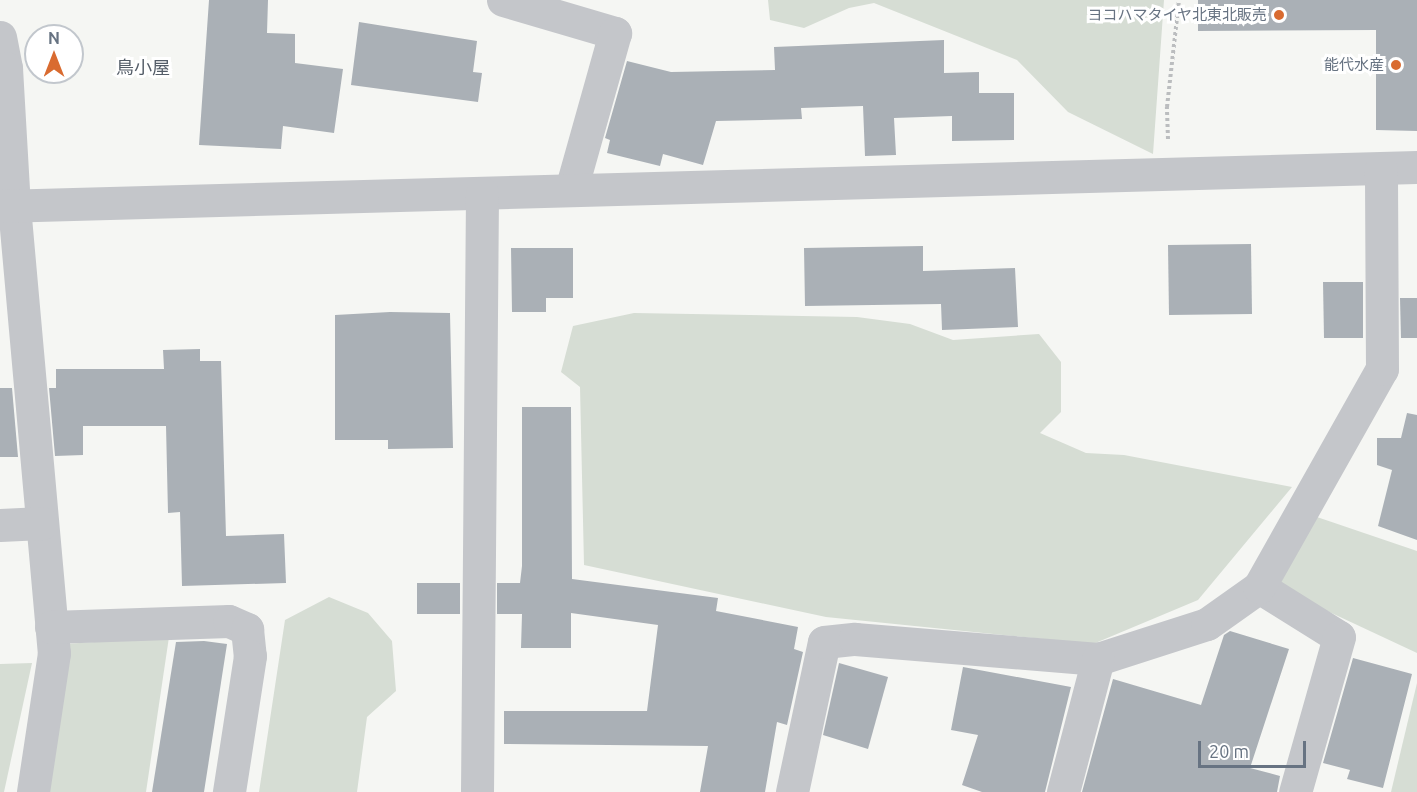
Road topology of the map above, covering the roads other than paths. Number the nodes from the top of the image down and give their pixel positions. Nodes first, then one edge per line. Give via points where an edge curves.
1 (503, 0) edge
2 (0, 37) edge
3 (1417, 167) edge
4 (1381, 169) junction
5 (571, 190) junction
6 (482, 193) junction
7 (7, 206) edge
8 (42, 523) junction
9 (0, 525) edge
10 (1259, 587) junction
11 (51, 627) junction
12 (1098, 659) junction
13 (33, 792) edge
14 (229, 792) edge
15 (477, 792) edge
16 (792, 792) edge
17 (1063, 792) edge
18 (1295, 792) edge

1 - 5 street via 615,33
2 - 7 street via 6,68
3 - 4 street
4 - 5 street
4 - 10 street via 1382,369
5 - 6 street
6 - 7 street
6 - 15 street
7 - 8 street
8 - 9 street
8 - 11 street
10 - 12 street via 1207,624
10 - 18 street via 1339,637
11 - 13 street via 54,653
11 - 14 street via 229,621 247,628 250,656
12 - 16 street via 855,639 824,642
12 - 17 street

